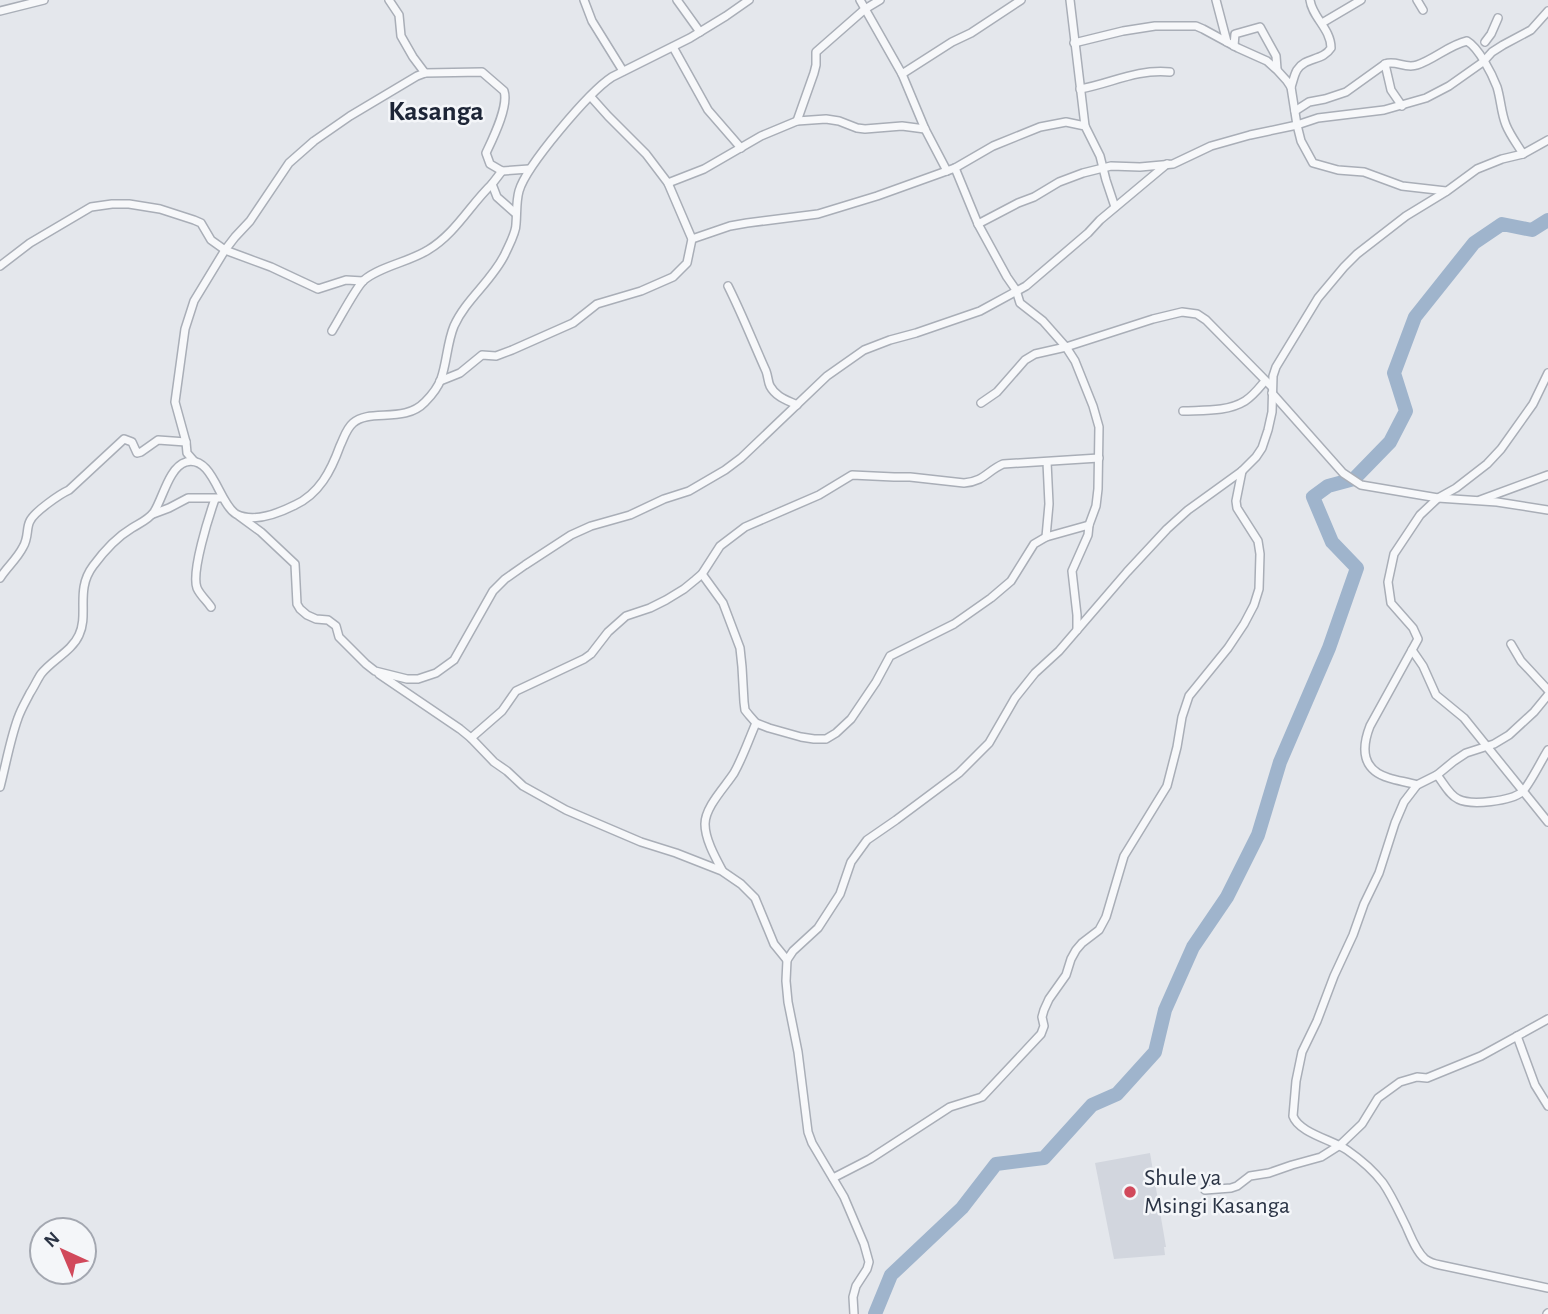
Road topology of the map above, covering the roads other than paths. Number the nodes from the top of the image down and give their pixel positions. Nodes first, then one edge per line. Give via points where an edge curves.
1 (44, 0) edge
2 (389, 0) edge
3 (584, 0) edge
4 (677, 0) edge
5 (749, 0) edge
6 (860, 0) edge
7 (880, 0) edge
8 (1021, 0) edge
9 (1070, 0) edge
10 (1216, 0) edge
11 (1310, 0) edge
12 (1361, 0) edge
13 (1417, 0) edge
14 (865, 9) junction
15 (1423, 10) dead end
16 (1548, 10) edge
17 (0, 11) edge
18 (1498, 18) dead end
19 (1322, 23) junction
20 (1224, 31) junction
21 (700, 32) junction
22 (1235, 34) junction
23 (1485, 42) junction
24 (1074, 43) junction
25 (1231, 44) junction
26 (673, 47) junction
27 (1494, 51) junction
28 (1479, 53) junction
29 (1483, 62) junction
30 (1385, 64) junction
31 (1278, 70) junction
32 (623, 71) junction
33 (1170, 72) dead end
34 (425, 73) junction
35 (902, 74) junction
36 (1291, 87) junction
37 (1080, 89) junction
38 (591, 97) junction
39 (1402, 106) junction
40 (1295, 111) junction
41 (797, 121) junction
42 (1297, 125) junction
43 (1084, 126) junction
44 (925, 129) junction
45 (1548, 140) edge
46 (741, 148) junction
47 (1523, 154) junction
48 (1167, 164) junction
49 (955, 168) junction
50 (1104, 168) junction
51 (529, 169) junction
52 (502, 170) junction
53 (947, 171) junction
54 (668, 183) junction
55 (492, 184) junction
56 (1447, 191) junction
57 (1115, 207) junction
58 (515, 213) junction
59 (978, 223) junction
60 (692, 239) junction
61 (225, 250) junction
62 (0, 266) edge
63 (363, 281) junction
64 (728, 286) dead end
65 (1016, 290) junction
66 (332, 331) dead end
67 (1066, 347) junction
68 (1548, 373) edge
69 (440, 381) junction
70 (1265, 381) junction
71 (1272, 390) junction
72 (981, 403) dead end
73 (797, 405) junction
74 (1183, 411) dead end
75 (186, 442) junction
76 (1099, 458) junction
77 (194, 461) junction
78 (1047, 462) junction
79 (1242, 471) junction
80 (1548, 475) edge
81 (219, 498) junction
82 (1438, 498) junction
83 (1478, 500) junction
84 (1548, 510) edge
85 (236, 513) junction
86 (153, 514) junction
87 (1089, 525) junction
88 (1046, 537) junction
89 (702, 574) junction
90 (0, 578) edge
91 (211, 607) dead end
92 (1077, 630) junction
93 (1511, 644) dead end
94 (1412, 650) junction
95 (375, 671) junction
96 (1548, 692) edge
97 (756, 723) junction
98 (471, 738) junction
99 (1486, 747) junction
100 (1548, 750) edge
101 (1437, 775) junction
102 (1417, 785) junction
103 (0, 787) edge
104 (1523, 791) junction
105 (1548, 822) edge
106 (722, 871) junction
107 (787, 960) junction
108 (1548, 1020) edge
109 (1517, 1036) junction
110 (1548, 1106) edge
111 (1339, 1145) junction
112 (833, 1178) junction
113 (1205, 1190) dead end
114 (1548, 1288) edge
115 (854, 1314) edge

1 - 17 street
2 - 34 street via 399,15 401,36
3 - 32 street
4 - 21 street
5 - 21 street
6 - 14 street
7 - 14 street
8 - 35 street
9 - 24 street
10 - 20 street
11 - 19 street
12 - 19 street
13 - 15 street
14 - 35 street
14 - 41 street via 817,52
16 - 27 street via 1531,30
18 - 23 street
19 - 36 street via 1330,51 1298,68
20 - 22 street
20 - 25 street
21 - 26 street
22 - 25 street
22 - 31 street via 1260,27 1276,56
23 - 27 street
23 - 28 street
24 - 25 street via 1155,26 1196,26
24 - 37 street
25 - 31 street
26 - 32 street
26 - 46 street via 708,110
27 - 29 street
28 - 29 street
28 - 30 street via 1466,41 1417,65
29 - 39 street via 1434,95
29 - 47 street via 1497,87 1507,128
30 - 39 street via 1391,90
30 - 40 street via 1350,90
31 - 36 street
32 - 38 street
33 - 37 street via 1139,72
34 - 52 street via 482,72 504,92 505,105 486,153 490,164
34 - 61 street via 302,150
35 - 44 street
36 - 40 street
37 - 43 street
38 - 51 street
38 - 54 street
39 - 42 street
40 - 42 street
41 - 44 street via 826,119 865,129
41 - 46 street
42 - 48 street via 1210,146
42 - 56 street via 1311,162 1317,165 1364,172 1402,186
43 - 49 street via 1066,122 1032,130
43 - 50 street
44 - 53 street
45 - 47 street
46 - 54 street
47 - 56 street via 1477,169
48 - 50 street
48 - 57 street
49 - 53 street
49 - 59 street
50 - 57 street
50 - 59 street via 1059,183
51 - 52 street
51 - 58 street
52 - 55 street
53 - 60 street via 818,214 730,226
54 - 60 street
55 - 58 street via 497,197
55 - 63 street via 428,250
56 - 71 street via 1406,216 1344,267 1298,329 1276,367
57 - 65 street
58 - 69 street via 516,226 504,257 454,327
59 - 65 street
60 - 69 street via 687,262 673,276 597,304 573,323 512,350 482,355 460,373
61 - 62 street via 194,220 160,209 112,204 91,207
61 - 63 street via 318,289 346,280
61 - 75 street via 194,301 185,329 175,402
63 - 66 street
64 - 73 street via 769,384 779,397
65 - 67 street via 1020,303
65 - 73 street via 980,311 864,350
67 - 70 street via 1153,319 1182,312 1197,314
67 - 72 street via 1029,356
67 - 76 street via 1091,397 1099,427
68 - 82 street via 1501,449
69 - 85 street via 423,404 411,411 355,420 329,473 310,497 262,516
70 - 71 street
70 - 74 street via 1234,406
71 - 79 street via 1265,440
71 - 82 street via 1343,473 1361,485
73 - 95 street via 725,470 689,491 571,535 505,579 459,654 436,673 407,679
75 - 77 street
75 - 90 street via 159,440 137,453 132,442 124,439 69,490 37,512 29,522 29,535 20,553
76 - 78 street
76 - 87 street via 1096,506
77 - 81 street via 214,479
77 - 86 street via 178,466
78 - 88 street
78 - 89 street via 1003,464 987,476 964,483 852,475 819,495 745,527 720,546
79 - 92 street via 1167,529
79 - 112 street via 1237,508 1258,541 1260,554 1254,605 1228,648 1189,696 1167,786 1124,856 1099,930 1076,950 1049,999 1041,1034 982,1097 950,1107
80 - 83 street
81 - 85 street
81 - 86 street via 188,498
81 - 91 street via 201,543 197,576 197,588
82 - 83 street
82 - 94 street via 1420,515 1394,554 1388,582 1391,603 1416,634
83 - 84 street
85 - 95 street via 295,564 300,609 336,626 340,637
86 - 103 street via 113,542 90,569 82,595 80,634 41,674 18,715
87 - 88 street
87 - 92 street via 1072,571
88 - 97 street via 1031,548 1011,581 991,598 954,624 890,656 851,719 836,733 814,739
89 - 97 street via 730,618 740,649 745,710
89 - 98 street via 666,600 626,616 584,659 516,691 502,711
92 - 107 street via 1015,698 989,743 958,773 867,840 818,928
93 - 96 street
94 - 99 street via 1436,695 1464,718
94 - 102 street via 1370,726 1364,750 1374,771
95 - 98 street
96 - 99 street via 1509,735
97 - 106 street via 734,772 705,818 712,852
98 - 106 street via 523,786 566,810
99 - 101 street via 1466,753
99 - 104 street
100 - 104 street
101 - 102 street
101 - 104 street via 1454,797 1471,802 1496,801
102 - 111 street via 1404,802 1379,873 1302,1052 1293,1104 1295,1120
104 - 105 street
106 - 107 street via 755,898 774,944
107 - 112 street via 788,1002 808,1132
108 - 109 street
109 - 110 street
109 - 111 street via 1427,1078 1400,1082 1378,1098 1366,1119
111 - 113 street via 1321,1157 1250,1176 1231,1188
111 - 114 street via 1358,1157 1382,1183 1426,1260
112 - 115 street via 869,1262 856,1286

